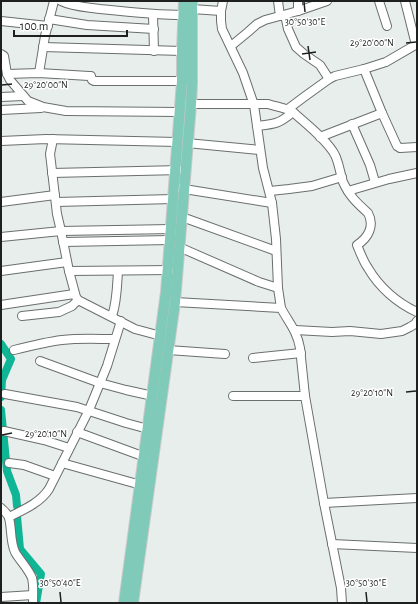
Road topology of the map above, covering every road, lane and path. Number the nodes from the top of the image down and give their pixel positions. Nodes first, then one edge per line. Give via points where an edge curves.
1 (54, 1) edge
2 (61, 1) edge
3 (184, 1) edge
4 (223, 1) edge
5 (278, 1) edge
6 (298, 1) edge
7 (327, 1) edge
8 (379, 1) edge
9 (405, 1) edge
10 (189, 8) edge
11 (221, 11) junction
12 (298, 11) junction
13 (153, 15) junction
14 (282, 15) junction
15 (1, 21) edge
16 (48, 22) junction
17 (387, 26) dead end
18 (154, 29) junction
19 (416, 44) edge
20 (231, 46) junction
21 (43, 47) junction
22 (154, 51) junction
23 (182, 52) junction
24 (1, 54) edge
25 (364, 69) junction
26 (40, 73) junction
27 (5, 76) edge
28 (329, 79) junction
29 (182, 82) junction
30 (23, 96) junction
31 (1, 97) edge
32 (191, 104) junction
33 (254, 105) junction
34 (43, 107) junction
35 (1, 110) edge
36 (291, 111) junction
37 (179, 112) junction
38 (382, 113) junction
39 (352, 124) junction
40 (257, 126) junction
41 (320, 136) junction
42 (53, 139) junction
43 (1, 141) edge
44 (182, 142) junction
45 (417, 147) edge
46 (260, 150) junction
47 (180, 170) junction
48 (52, 173) junction
49 (417, 173) edge
50 (342, 177) junction
51 (375, 182) junction
52 (179, 188) junction
53 (270, 191) junction
54 (348, 191) junction
55 (55, 198) junction
56 (173, 199) junction
57 (1, 202) edge
58 (272, 203) junction
59 (182, 217) junction
60 (171, 228) junction
61 (61, 231) junction
62 (1, 238) edge
63 (170, 240) junction
64 (63, 242) junction
65 (179, 247) junction
66 (276, 251) junction
67 (67, 262) junction
68 (173, 270) junction
69 (1, 271) edge
70 (69, 271) junction
71 (118, 271) junction
72 (278, 288) junction
73 (76, 297) junction
74 (175, 302) junction
75 (1, 305) edge
76 (282, 308) junction
77 (417, 312) edge
78 (22, 316) dead end
79 (112, 316) junction
80 (121, 321) junction
81 (417, 321) edge
82 (295, 330) junction
83 (161, 336) junction
84 (114, 339) junction
85 (14, 350) dead end
86 (168, 350) junction
87 (301, 353) junction
88 (225, 354) dead end
89 (253, 358) dead end
90 (40, 362) dead end
91 (100, 383) junction
92 (5, 394) dead end
93 (153, 396) junction
94 (233, 396) dead end
95 (305, 396) junction
96 (89, 410) junction
97 (148, 429) junction
98 (4, 431) dead end
99 (77, 432) junction
100 (69, 448) junction
101 (144, 457) junction
102 (9, 463) dead end
103 (62, 463) junction
104 (55, 476) junction
105 (141, 485) junction
106 (417, 498) edge
107 (324, 503) junction
108 (1, 508) edge
109 (9, 518) junction
110 (332, 544) junction
111 (417, 548) edge
112 (1, 597) edge
113 (33, 599) edge
114 (124, 603) edge
115 (133, 603) edge
116 (342, 603) edge

1 - 16 street
2 - 13 street via 89,8
3 - 10 main road
4 - 11 street
5 - 14 street
6 - 12 street
7 - 12 street
8 - 17 street
9 - 19 street
10 - 11 street
10 - 13 street
10 - 23 main road
10 - 32 main road
11 - 20 street via 222,29
12 - 14 street
13 - 18 street
14 - 20 street via 257,24
14 - 28 street via 296,47 320,65
15 - 16 street
16 - 18 street
16 - 21 street
18 - 22 street
19 - 25 street via 386,62
20 - 33 street
21 - 22 street
21 - 26 street
22 - 23 street
23 - 29 main road
24 - 27 street via 4,56
25 - 28 street
25 - 38 street
26 - 27 street
26 - 29 street via 91,76 92,80
27 - 30 street
28 - 36 street
29 - 37 main road
30 - 31 street
30 - 34 street
32 - 33 street
32 - 44 main road
33 - 36 street via 268,104
33 - 40 street
34 - 35 street
34 - 37 street via 66,111
36 - 40 street via 280,122
36 - 41 street
37 - 44 main road
38 - 39 street
38 - 45 street via 398,148
39 - 41 street
39 - 51 street
40 - 46 street
41 - 50 street via 335,155
42 - 43 street
42 - 44 street
42 - 48 street via 50,154
44 - 46 street
44 - 47 main road
46 - 53 street
47 - 48 street
47 - 52 main road
48 - 55 street
49 - 51 street
50 - 53 street via 312,186
50 - 54 street
51 - 54 street
52 - 56 main road
52 - 58 street
52 - 59 main road
53 - 58 street
54 - 77 street via 370,216 369,231 364,240 356,245 368,268 395,299
55 - 56 street
55 - 57 street
55 - 61 street
56 - 60 main road
58 - 66 street
59 - 65 main road
59 - 66 street
60 - 61 street
60 - 63 main road
61 - 62 street
61 - 64 street
63 - 64 street
63 - 68 main road
64 - 67 street
65 - 68 main road
65 - 72 street
66 - 72 street
67 - 69 street
67 - 70 street
68 - 71 street
68 - 74 main road
68 - 83 main road
70 - 71 street
70 - 73 street
71 - 79 street
72 - 76 street
73 - 75 street
73 - 78 street via 72,306 59,312
73 - 79 street
74 - 76 street
74 - 86 main road
76 - 82 street
79 - 80 street
80 - 83 street via 135,329
80 - 84 street
81 - 82 street via 410,328 386,334
82 - 87 street
83 - 93 main road
84 - 85 street via 62,340
84 - 91 street
86 - 88 street
86 - 115 main road
87 - 89 street
87 - 95 street
90 - 91 street
91 - 93 street
91 - 96 street
92 - 96 street
93 - 97 main road
94 - 95 street
95 - 107 street
96 - 97 street
96 - 99 street
97 - 101 main road
98 - 100 street
99 - 100 street
99 - 101 street
100 - 103 street
101 - 105 main road
102 - 104 street via 24,465
103 - 104 street
103 - 105 street
104 - 109 street via 40,500
105 - 114 main road
106 - 107 street
107 - 110 street
108 - 109 street
109 - 113 street via 15,552 33,583
110 - 111 street
110 - 116 street
112 - 113 street

